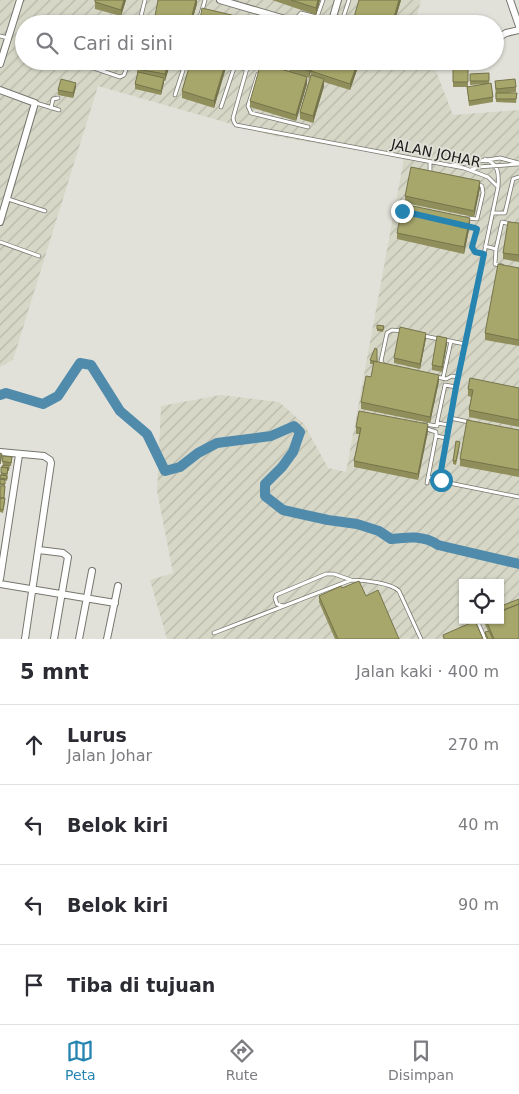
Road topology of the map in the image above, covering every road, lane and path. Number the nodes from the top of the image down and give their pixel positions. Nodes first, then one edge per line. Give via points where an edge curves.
1 (20, 0) edge
2 (145, 0) edge
3 (205, 0) edge
4 (220, 0) edge
5 (323, 0) edge
6 (338, 0) edge
7 (349, 0) edge
8 (510, 0) edge
9 (263, 13) joint
10 (15, 15) edge
11 (141, 15) edge
12 (201, 15) edge
13 (270, 15) edge
14 (299, 15) edge
15 (312, 15) edge
16 (317, 15) edge
17 (333, 15) edge
18 (344, 15) edge
19 (15, 16) edge
20 (519, 26) edge
21 (519, 30) edge
22 (504, 34) edge
23 (0, 36) edge
24 (8, 38) junction
25 (0, 64) edge
26 (97, 70) edge
27 (126, 70) edge
28 (183, 70) edge
29 (233, 70) edge
30 (247, 70) edge
31 (259, 70) edge
32 (0, 90) edge
33 (175, 95) dead end
34 (58, 98) dead end
35 (35, 103) junction
36 (221, 107) dead end
37 (51, 108) junction
38 (59, 110) dead end
39 (308, 128) dead end
40 (485, 159) junction
41 (430, 162) junction
42 (519, 163) edge
43 (450, 165) junction
44 (497, 167) junction
45 (471, 170) junction
46 (430, 174) edge
47 (519, 177) edge
48 (469, 182) edge
49 (498, 187) junction
50 (7, 198) junction
51 (45, 211) dead end
52 (492, 212) junction
53 (464, 218) edge
54 (0, 222) edge
55 (457, 223) edge
56 (519, 226) edge
57 (0, 242) edge
58 (485, 246) junction
59 (496, 249) junction
60 (484, 254) junction
61 (38, 256) dead end
62 (504, 266) edge
63 (408, 332) edge
64 (417, 334) edge
65 (451, 341) junction
66 (465, 344) junction
67 (387, 368) edge
68 (434, 376) edge
69 (458, 377) junction
70 (443, 378) junction
71 (456, 387) junction
72 (450, 418) junction
73 (472, 422) edge
74 (437, 423) junction
75 (449, 426) junction
76 (436, 436) junction
77 (446, 438) junction
78 (0, 452) edge
79 (19, 455) junction
80 (428, 477) junction
81 (441, 480) junction
82 (427, 483) dead end
83 (519, 497) edge
84 (39, 550) junction
85 (92, 571) dead end
86 (0, 579) edge
87 (351, 580) junction
88 (0, 584) edge
89 (118, 586) dead end
90 (33, 590) junction
91 (62, 594) junction
92 (87, 598) junction
93 (115, 602) junction
94 (283, 606) junction
95 (478, 624) edge
96 (474, 627) edge
97 (214, 633) dead end
98 (25, 639) edge
99 (54, 639) edge
100 (79, 639) edge
101 (107, 639) edge
102 (420, 639) edge
103 (484, 639) edge

1 - 10 street
2 - 11 lane
3 - 12 lane
4 - 9 street
5 - 16 lane
6 - 17 street
7 - 18 lane
8 - 20 street
9 - 13 street
14 - 15 lane
19 - 24 street
21 - 22 street
23 - 24 lane
24 - 25 street
26 - 27 lane via 120,77
28 - 33 lane
29 - 36 lane
30 - 41 lane, JALAN JOHAR via 233,118 236,125
31 - 39 lane via 249,111
32 - 35 street
34 - 37 lane via 53,99
35 - 37 lane
35 - 50 street
37 - 38 lane
40 - 42 lane via 500,158
40 - 43 lane
40 - 44 lane
41 - 43 lane, JALAN JOHAR
41 - 46 lane
42 - 44 lane
43 - 45 lane, JALAN JOHAR
44 - 45 lane
44 - 49 lane
45 - 49 lane, JALAN JOHAR via 488,177
47 - 52 lane via 513,180 505,213
48 - 53 lane via 482,186 483,193 477,219
49 - 52 lane
50 - 51 lane
50 - 54 street
52 - 58 lane
55 - 60 lane via 477,229 472,247 475,252
56 - 59 lane via 502,222
57 - 61 lane
58 - 59 lane
58 - 60 lane
59 - 62 lane via 494,264
60 - 66 lane
63 - 67 lane via 392,330 387,333 381,361
64 - 65 lane
65 - 66 lane
65 - 70 lane
66 - 69 lane
68 - 70 lane
69 - 70 lane
69 - 71 lane
71 - 72 lane
71 - 74 lane via 445,385
72 - 73 lane
72 - 75 lane
74 - 75 lane
74 - 76 lane via 436,426 420,425 436,432
75 - 77 lane
76 - 77 lane
76 - 80 lane
77 - 81 lane
78 - 79 street
79 - 84 street via 44,456 51,463
79 - 86 street
80 - 81 lane
80 - 82 lane
81 - 83 lane
84 - 90 street
84 - 91 street via 63,553 68,557
85 - 92 street
87 - 94 lane
87 - 94 lane via 326,574 276,595 277,604
87 - 102 lane via 395,587 404,599
88 - 90 street
89 - 93 street
90 - 91 street
90 - 98 street
91 - 92 street
91 - 99 street
92 - 93 street
92 - 100 street
93 - 101 street
94 - 97 lane
95 - 103 lane
96 - 103 lane

